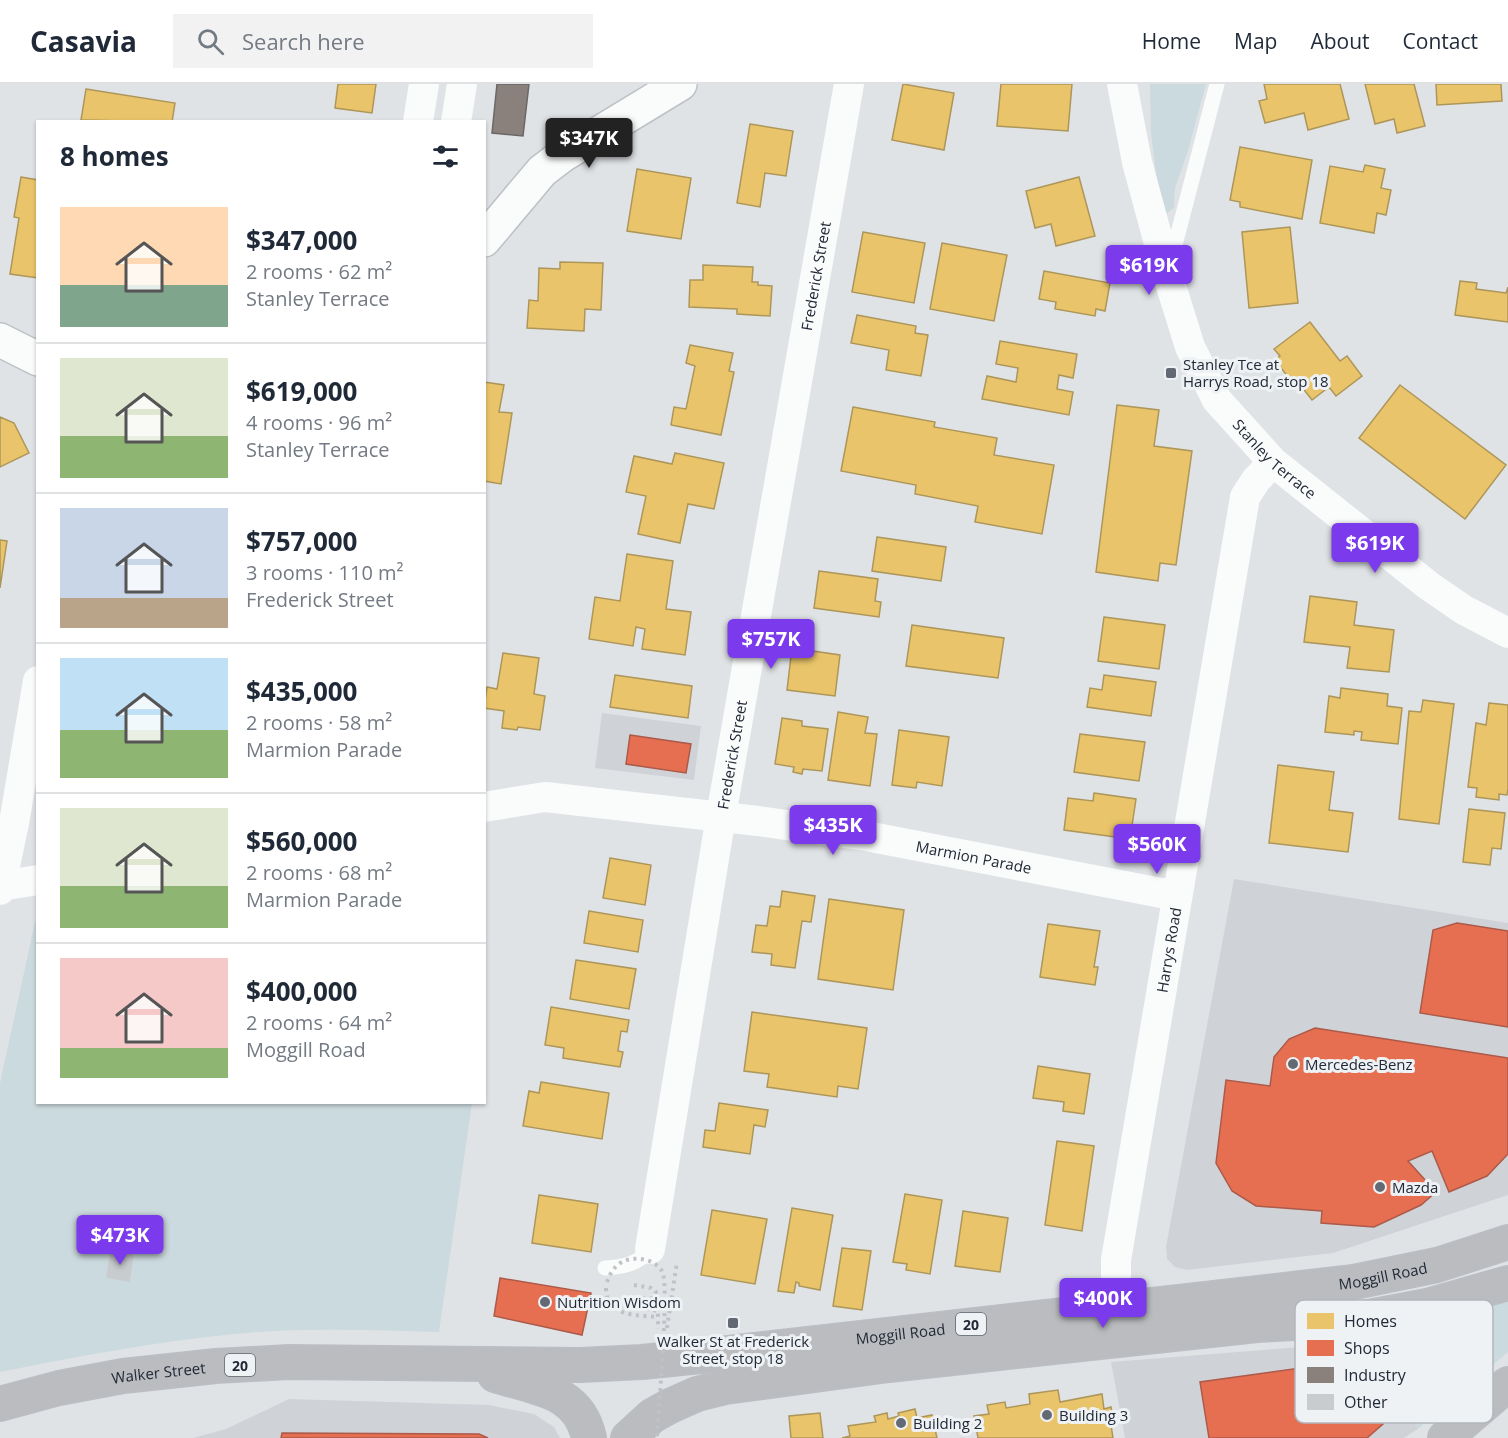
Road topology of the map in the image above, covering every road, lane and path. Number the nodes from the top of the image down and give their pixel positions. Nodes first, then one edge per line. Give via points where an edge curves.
1 (424, 84) edge
2 (462, 84) edge
3 (680, 84) edge
4 (849, 84) edge
5 (1122, 84) edge
6 (1217, 84) edge
7 (418, 120) edge
8 (456, 120) edge
9 (487, 233) edge
10 (1167, 273) junction
11 (0, 339) edge
12 (36, 357) edge
13 (1272, 462) junction
14 (1508, 633) edge
15 (36, 693) edge
16 (486, 807) edge
17 (722, 816) junction
18 (36, 880) edge
19 (0, 887) edge
20 (1177, 896) junction
21 (1508, 1242) edge
22 (659, 1262) junction
23 (605, 1268) dead end
24 (633, 1279) dead end
25 (1508, 1283) edge
26 (1452, 1300) edge
27 (1122, 1307) junction
28 (656, 1317) junction
29 (1295, 1324) edge
30 (658, 1329) dead end
31 (667, 1329) dead end
32 (1130, 1338) junction
33 (465, 1365) junction
34 (1508, 1384) edge
35 (1493, 1397) edge
36 (0, 1404) edge
37 (1462, 1423) edge
38 (589, 1438) edge
39 (628, 1438) edge
40 (657, 1438) edge
41 (1445, 1438) edge

1 - 7 street
2 - 8 street
3 - 9 street via 563,154
4 - 17 street, Frederick Street
5 - 10 street, Stanley Terrace via 1137,162
6 - 10 lane
10 - 13 street, Stanley Terrace via 1190,347 1216,400
11 - 12 street
13 - 14 street, Stanley Terrace via 1429,586
13 - 20 street, Harrys Road via 1245,497
15 - 19 street
16 - 17 street, Marmion Parade via 544,797
17 - 20 street, Marmion Parade via 866,836
17 - 22 street, Frederick Street
18 - 19 street
20 - 27 street, Harrys Road via 1116,1260 1116,1286
21 - 27 highway, Moggill Road / 20 via 1437,1265 1382,1277
22 - 23 lane via 646,1254 629,1265
22 - 31 path via 678,1258
24 - 28 path via 633,1284 656,1292 653,1298 634,1299 633,1306 658,1311
25 - 26 highway, Moggill Road / 20
27 - 32 street, Harrys Road
27 - 33 highway, Moggill Road / 20 via 642,1362
28 - 30 path
28 - 40 path, bridge via 619,1311 609,1302 608,1277 622,1262 649,1262 664,1277
29 - 32 highway, Moggill Road / 20
32 - 39 highway, Moggill Road / 20 via 725,1387 670,1406
33 - 36 highway, Walker Street / 20 via 289,1362 216,1366 114,1378
33 - 38 highway via 565,1398 580,1413
34 - 35 highway
37 - 41 highway

